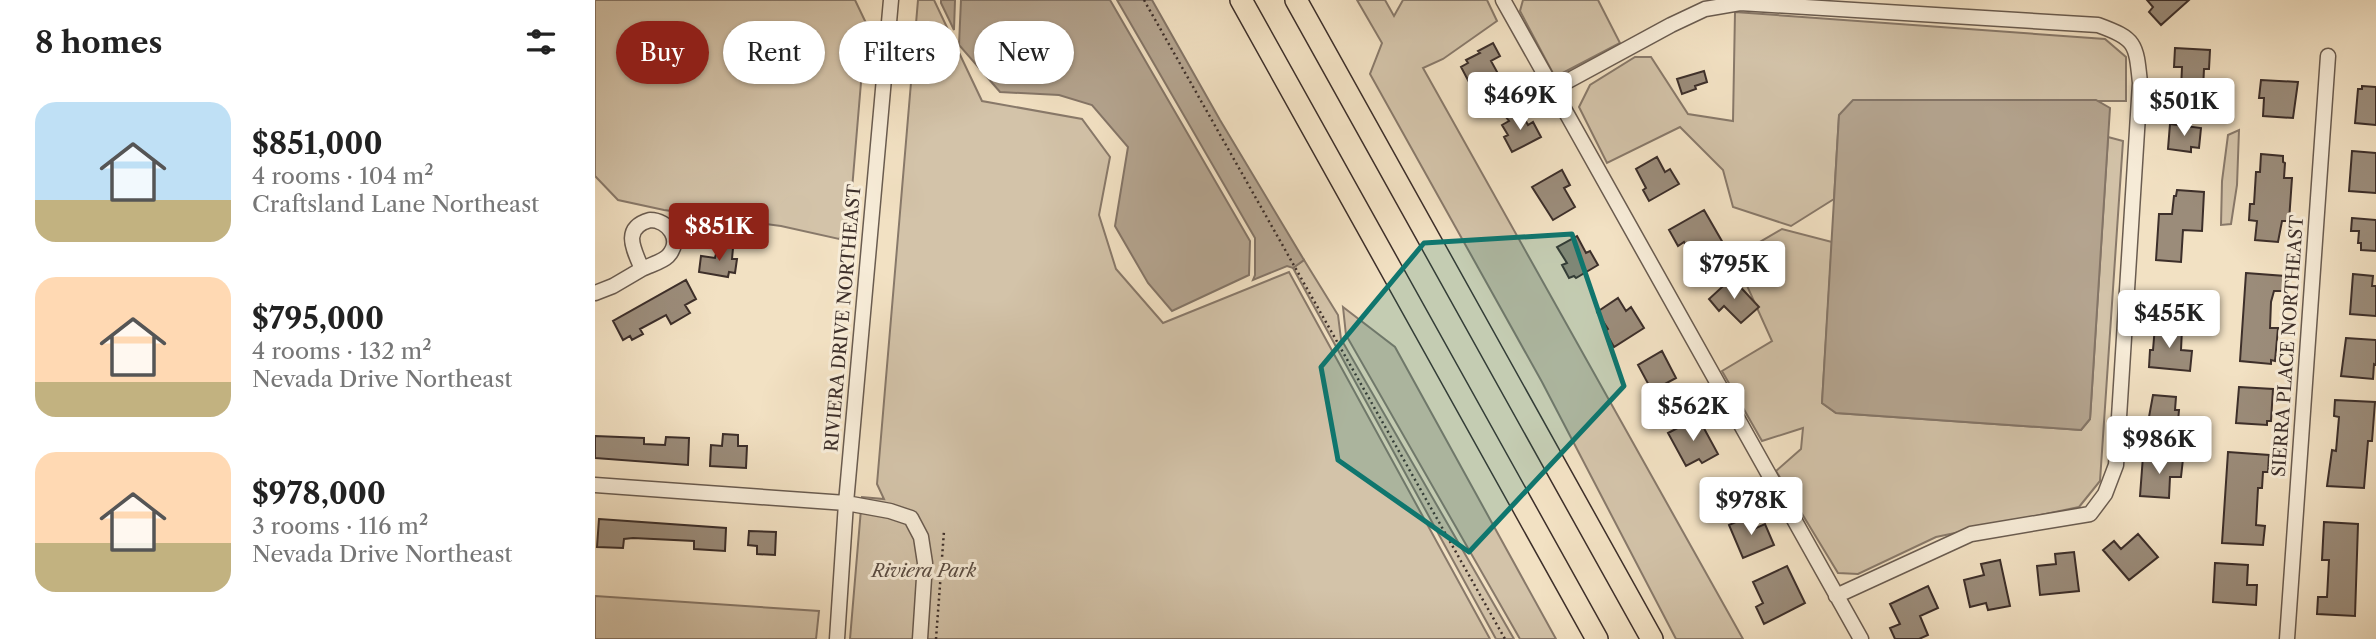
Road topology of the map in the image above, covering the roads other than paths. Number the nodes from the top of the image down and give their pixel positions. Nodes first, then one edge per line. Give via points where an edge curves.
1 (891, 0) edge
2 (1241, 0) edge
3 (1296, 0) edge
4 (1503, 0) edge
5 (2329, 55) dead end
6 (1553, 89) junction
7 (642, 269) dead end
8 (595, 293) edge
9 (595, 485) edge
10 (846, 503) junction
11 (1836, 596) junction
12 (837, 639) edge
13 (920, 639) edge
14 (1597, 639) edge
15 (1651, 639) edge
16 (1861, 639) edge
17 (2287, 639) edge

1 - 10 street, RIVIERA DRIVE NORTHEAST
2 - 14 highway
3 - 15 highway
4 - 6 street
5 - 17 street, SIERRA PLACE NORTHEAST
6 - 11 street
6 - 11 street via 1705,9 1740,4 2098,25 2122,34 2137,50 2140,83 2116,463 2105,494 2090,514 1971,534
7 - 8 street
9 - 10 street
10 - 12 street, RIVIERA DRIVE NORTHEAST
10 - 13 street via 911,518 921,537 925,563
11 - 16 street

